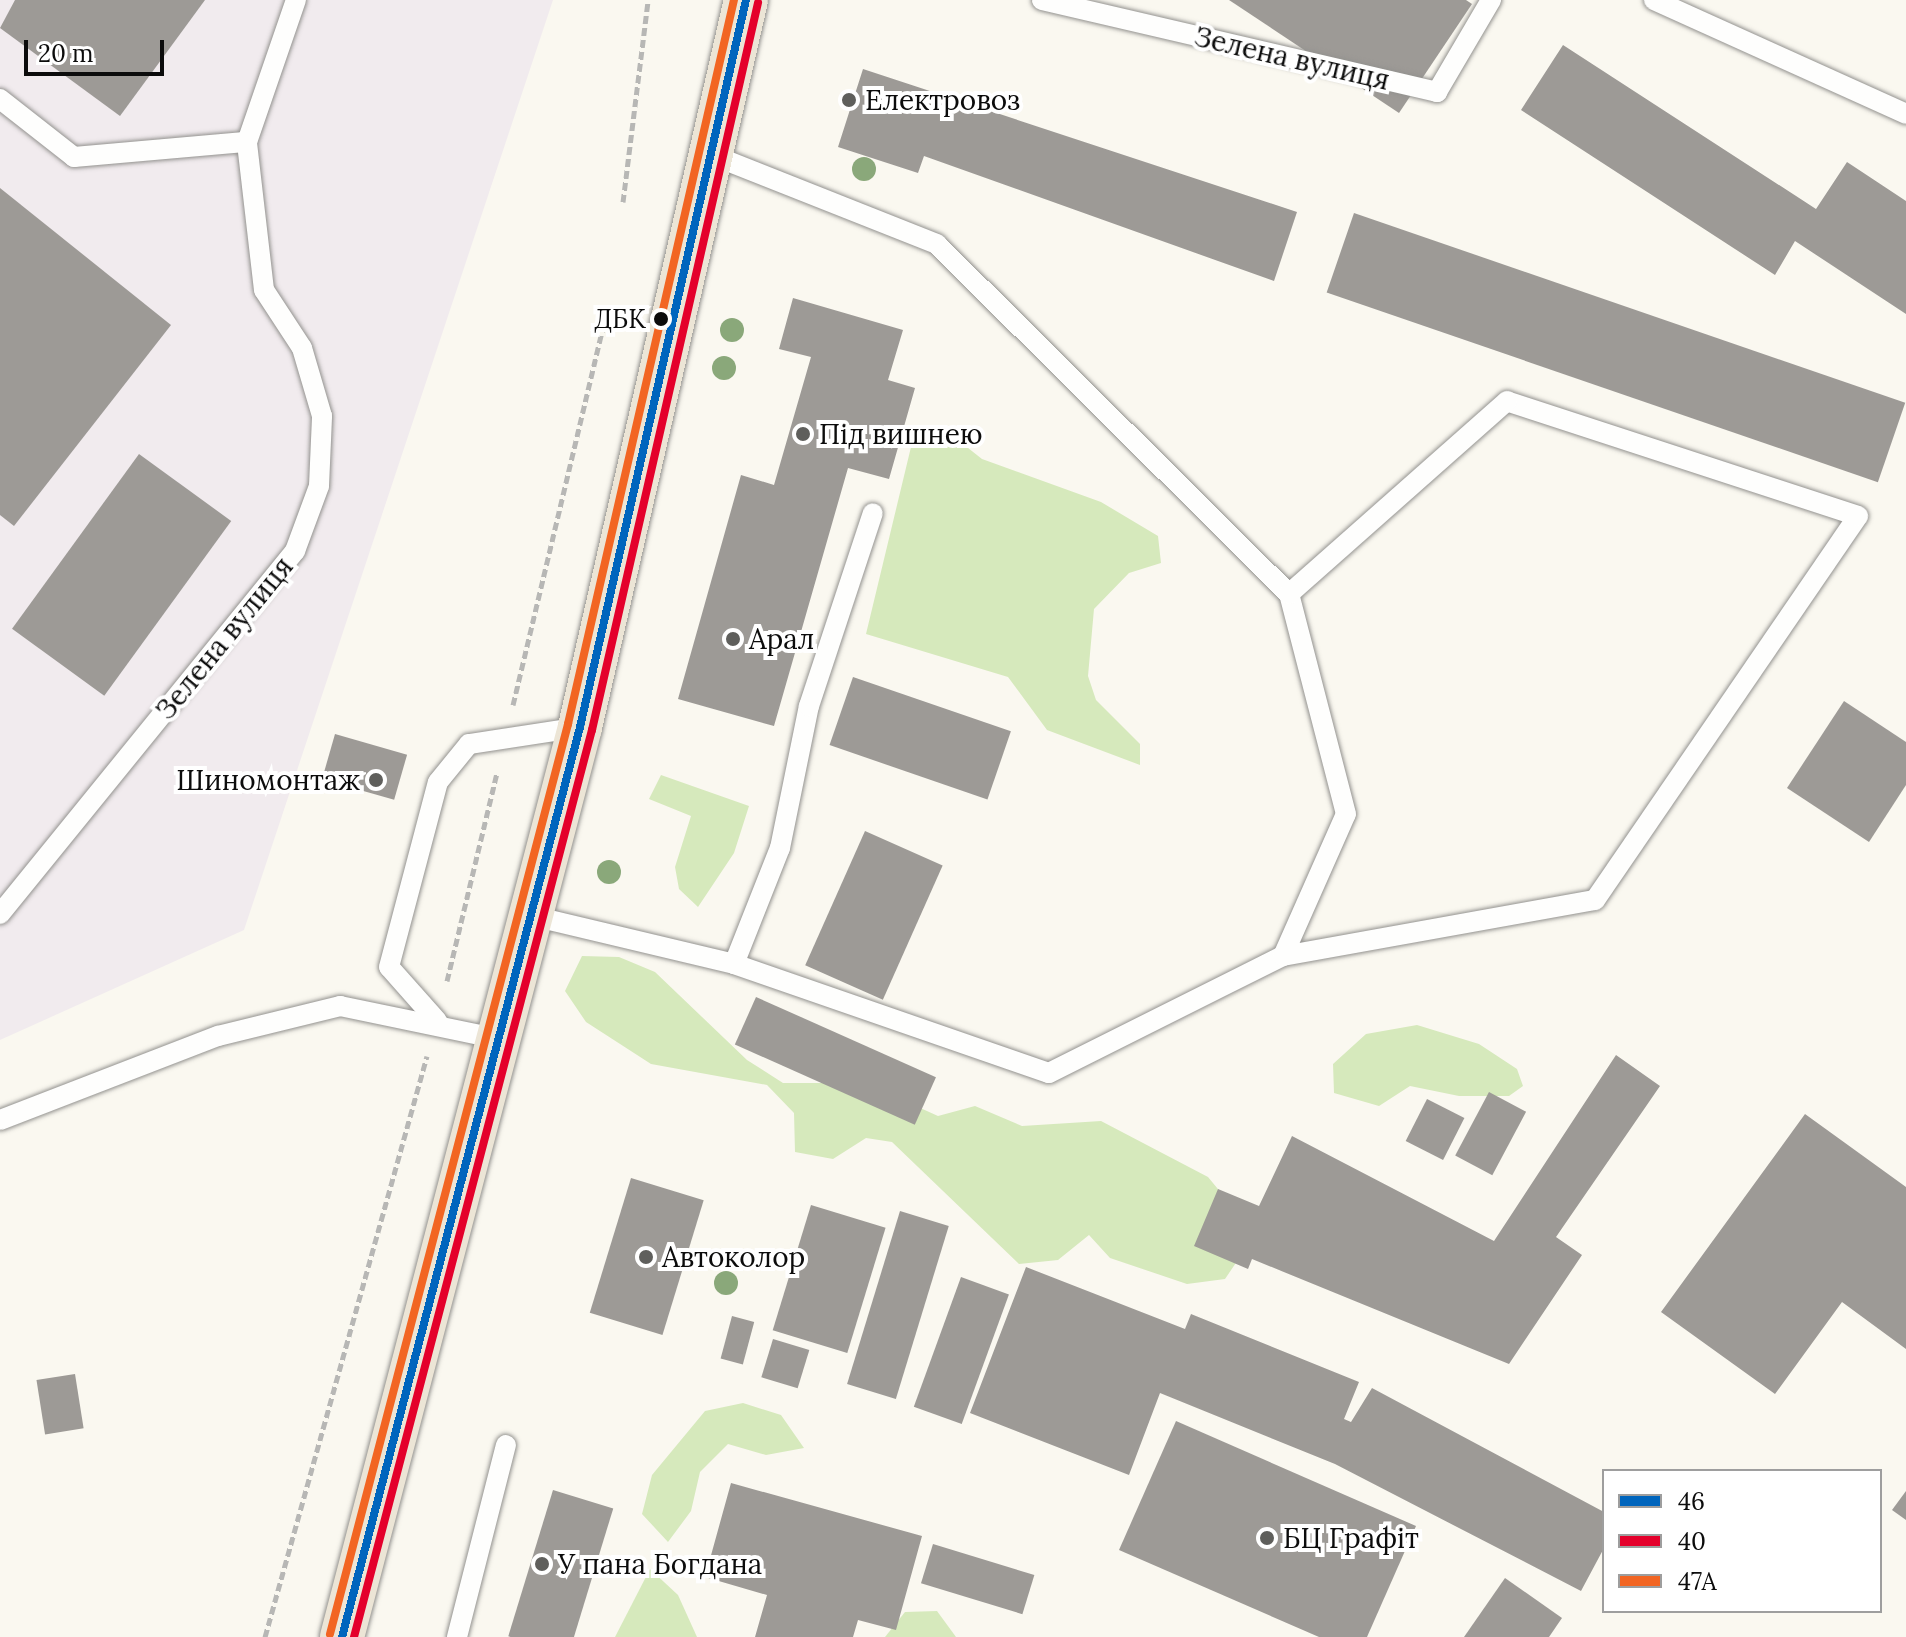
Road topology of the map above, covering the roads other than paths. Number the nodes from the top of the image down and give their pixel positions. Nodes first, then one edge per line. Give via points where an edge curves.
1 (296, 0) edge
2 (746, 0) edge
3 (1042, 0) edge
4 (1491, 0) edge
5 (1654, 0) edge
6 (0, 99) edge
7 (1906, 114) edge
8 (247, 142) junction
9 (706, 153) junction
10 (873, 513) dead end
11 (1289, 594) junction
12 (580, 727) junction
13 (0, 914) edge
14 (533, 916) junction
15 (1283, 956) junction
16 (734, 964) junction
17 (437, 1021) junction
18 (499, 1039) junction
19 (0, 1120) edge
20 (506, 1445) dead end
21 (349, 1635) edge
22 (457, 1637) edge

1 - 8 lane, Зелена вулиця
2 - 9 main road
3 - 4 lane, Зелена вулиця via 1437,92
5 - 7 lane
6 - 8 lane via 74,157
8 - 13 lane, Зелена вулиця via 264,290 302,348 322,416 319,486 295,551
9 - 11 lane via 937,244
9 - 12 main road
10 - 16 lane via 809,706 780,848
11 - 15 lane via 1346,814
11 - 15 lane via 1507,401 1858,516 1595,900
12 - 14 main road
12 - 17 lane via 469,744 438,782 389,967
14 - 16 lane
14 - 18 main road
15 - 16 lane via 1049,1073
17 - 18 lane
17 - 19 lane via 340,1006 218,1036
18 - 21 main road
20 - 22 lane

